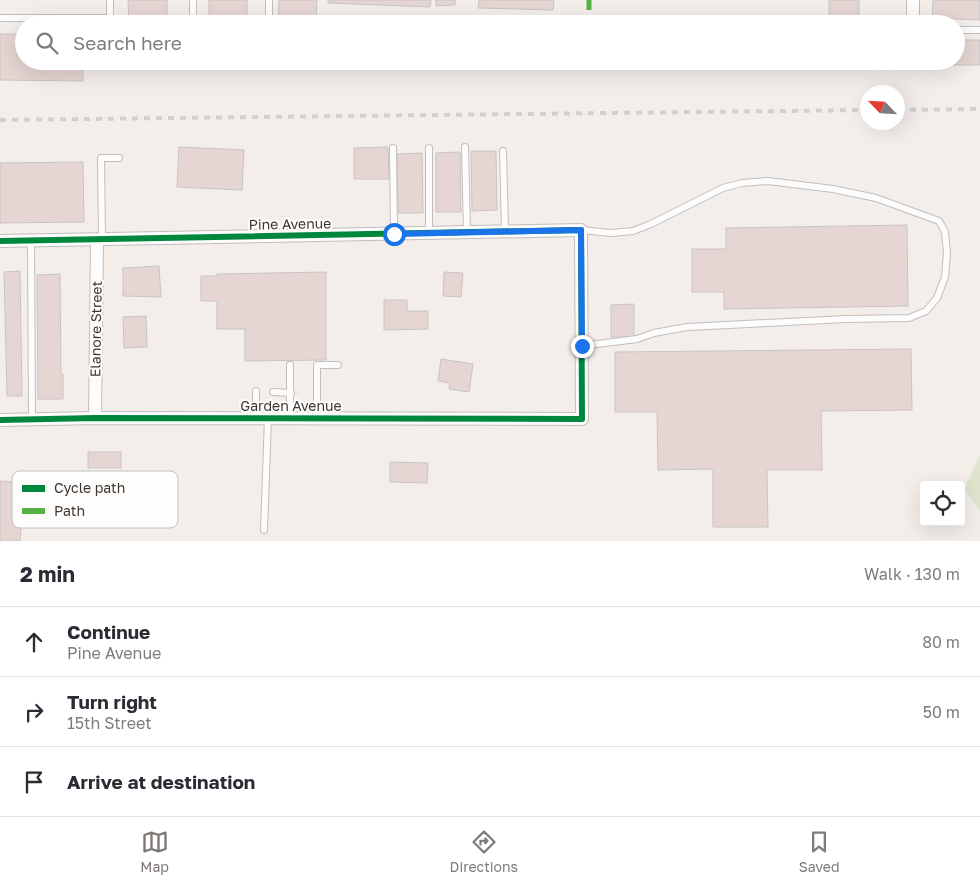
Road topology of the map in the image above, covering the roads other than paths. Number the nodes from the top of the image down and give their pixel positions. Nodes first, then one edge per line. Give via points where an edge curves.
1 (110, 0) edge
2 (193, 0) edge
3 (269, 0) edge
4 (913, 0) edge
5 (110, 15) edge
6 (193, 15) edge
7 (269, 15) edge
8 (913, 15) edge
9 (0, 18) edge
10 (15, 18) edge
11 (965, 30) edge
12 (980, 30) edge
13 (393, 148) dead end
14 (429, 148) dead end
15 (465, 148) dead end
16 (503, 151) dead end
17 (119, 158) dead end
18 (581, 230) junction
19 (506, 232) junction
20 (467, 233) junction
21 (394, 234) junction
22 (429, 234) junction
23 (99, 240) junction
24 (0, 241) edge
25 (31, 241) junction
26 (582, 346) junction
27 (290, 365) dead end
28 (338, 365) dead end
29 (256, 390) dead end
30 (273, 392) dead end
31 (291, 393) junction
32 (95, 418) junction
33 (262, 418) junction
34 (290, 418) junction
35 (317, 418) junction
36 (0, 420) edge
37 (32, 420) junction
38 (264, 530) dead end

1 - 5 lane
2 - 6 lane
3 - 7 lane
4 - 8 street
9 - 10 lane
11 - 12 lane
13 - 21 lane
14 - 22 lane
15 - 20 lane
16 - 19 lane
17 - 23 lane via 101,158
18 - 19 street, Pine Avenue
18 - 26 street
18 - 26 lane via 611,233 633,230 723,188 768,182 833,189 876,198 939,221 945,232 947,253 945,277 937,298 926,311 909,318 687,327 637,339
19 - 20 street, Pine Avenue
20 - 22 street, Pine Avenue
21 - 22 street, Pine Avenue
21 - 23 street, Pine Avenue
23 - 25 street, Pine Avenue
23 - 32 street, Elanore Street
24 - 25 street, Pine Avenue
25 - 37 lane
26 - 35 street, Garden Avenue via 582,419
27 - 31 lane
28 - 35 lane via 317,365
29 - 33 lane
30 - 31 lane
31 - 34 lane
32 - 33 street, Garden Avenue
32 - 37 street, Garden Avenue
33 - 34 street, Garden Avenue
33 - 38 lane
34 - 35 street, Garden Avenue
36 - 37 street, Garden Avenue

